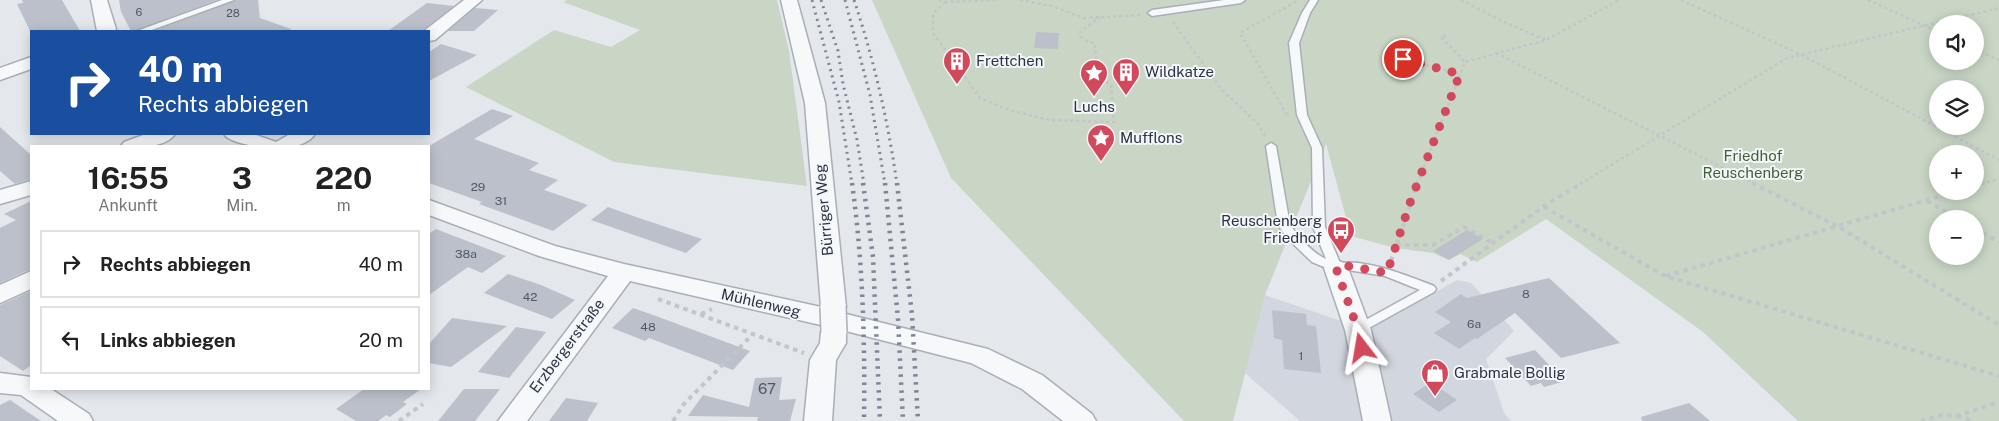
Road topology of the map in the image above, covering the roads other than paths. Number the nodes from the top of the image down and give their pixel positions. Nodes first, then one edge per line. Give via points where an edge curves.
1 (99, 0) edge
2 (230, 0) edge
3 (474, 0) edge
4 (789, 0) edge
5 (1241, 0) edge
6 (1314, 0) edge
7 (1152, 13) road end
8 (106, 30) edge
9 (144, 30) edge
10 (430, 35) edge
11 (30, 63) edge
12 (0, 74) edge
13 (162, 135) edge
14 (237, 135) edge
15 (303, 135) edge
16 (134, 145) edge
17 (265, 145) edge
18 (285, 145) edge
19 (1271, 146) road end
20 (30, 188) edge
21 (2, 198) edge
22 (430, 208) edge
23 (1336, 268) junction
24 (624, 272) junction
25 (30, 280) edge
26 (0, 295) edge
27 (1358, 330) junction
28 (0, 383) edge
29 (30, 388) edge
30 (33, 390) edge
31 (79, 421) edge
32 (512, 421) edge
33 (818, 421) edge
34 (1082, 421) edge
35 (1377, 421) edge

1 - 8 street
2 - 9 lane
3 - 10 street
4 - 33 street, Bürriger Weg via 815,103 833,320 833,343 824,360
5 - 7 lane
6 - 23 lane via 1294,43 1302,115 1317,148 1319,227
11 - 12 street
13 - 16 street
14 - 17 street
15 - 18 street
19 - 23 lane via 1284,225 1316,259
20 - 21 street
22 - 24 street, Mühlenweg via 547,251
23 - 27 street
23 - 27 lane via 1348,266 1387,273 1430,289
24 - 32 street, Erzbergerstraße
24 - 34 street, Mühlenweg via 821,316 979,356 1032,382
25 - 26 street
27 - 35 street
28 - 29 street
30 - 31 street

